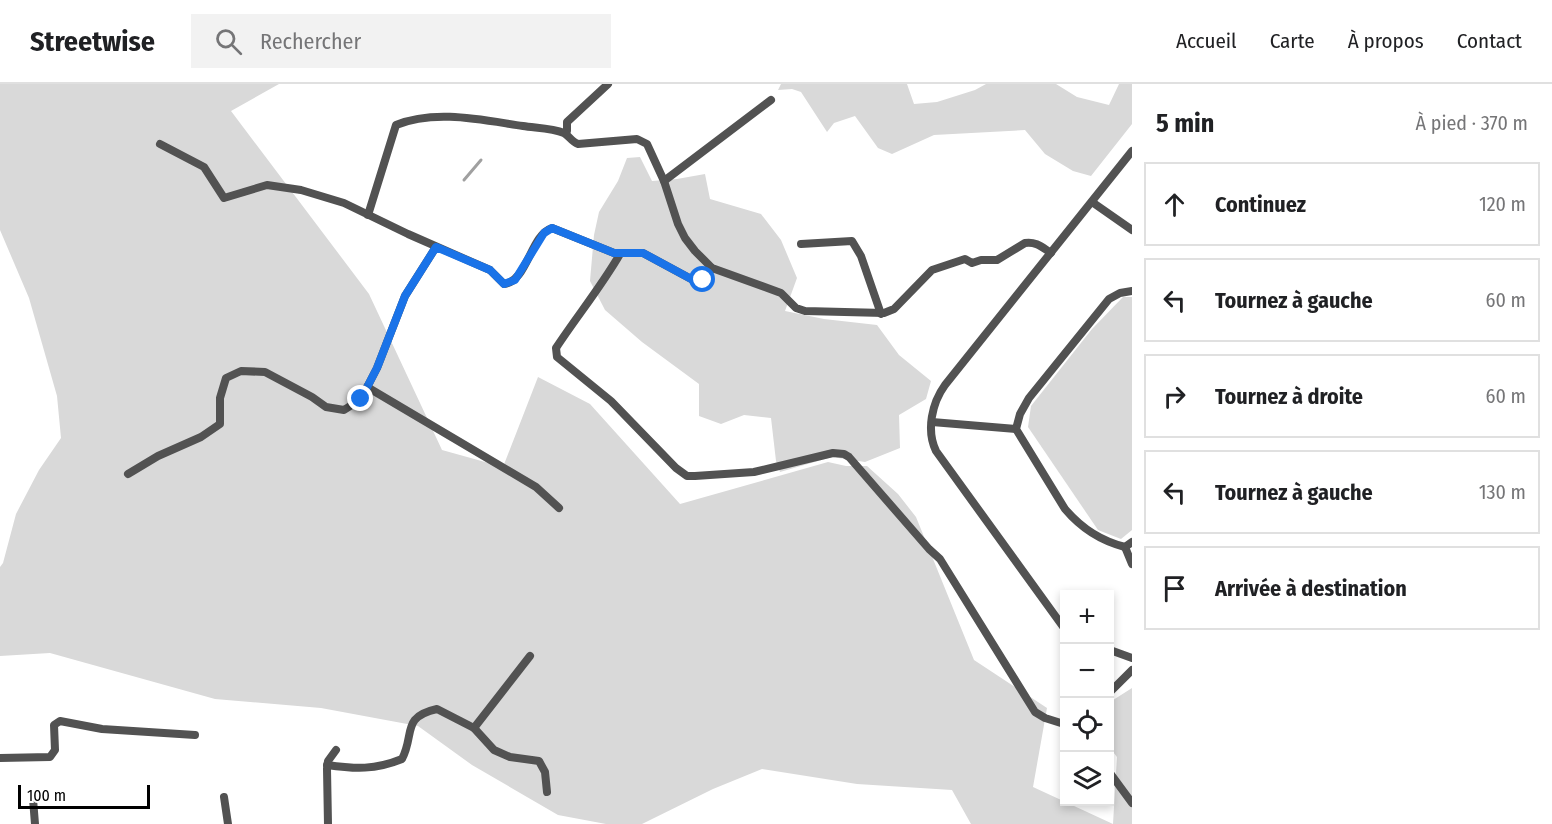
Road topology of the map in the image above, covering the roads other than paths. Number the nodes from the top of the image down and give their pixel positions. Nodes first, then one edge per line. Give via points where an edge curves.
1 (608, 84) edge
2 (771, 100) dead end
3 (565, 134) junction
4 (160, 144) dead end
5 (1132, 151) edge
6 (664, 181) junction
7 (1092, 202) junction
8 (368, 215) junction
9 (1132, 230) edge
10 (801, 244) dead end
11 (436, 247) junction
12 (1052, 253) junction
13 (620, 254) junction
14 (712, 268) junction
15 (1132, 291) edge
16 (881, 314) junction
17 (367, 387) junction
18 (932, 422) junction
19 (1016, 429) junction
20 (128, 474) dead end
21 (559, 508) dead end
22 (1129, 545) edge
23 (1132, 564) edge
24 (1060, 621) edge
25 (1114, 651) edge
26 (530, 656) dead end
27 (1132, 658) edge
28 (1132, 670) edge
29 (1114, 688) edge
30 (1060, 722) edge
31 (474, 728) junction
32 (195, 735) dead end
33 (336, 750) dead end
34 (0, 758) edge
35 (327, 765) junction
36 (1114, 778) edge
37 (547, 792) dead end
38 (224, 797) dead end
39 (33, 799) dead end
40 (1132, 803) edge
41 (35, 824) edge
42 (228, 824) edge
43 (328, 824) edge

1 - 3 street via 567,122
2 - 6 street
3 - 6 street via 578,144 642,140 648,144
3 - 8 street via 433,117 396,125
4 - 8 street via 204,167 224,198 267,185 302,190
5 - 7 street
6 - 14 street via 685,238
7 - 9 street
7 - 12 street
8 - 11 street
10 - 16 street via 852,241
11 - 13 street via 490,270 504,284 515,280 544,233 552,228
11 - 17 street via 405,296
12 - 16 street via 1030,242 993,261 972,263 965,258 932,270 894,309
12 - 18 street via 945,385
13 - 14 street via 643,253 698,281
13 - 30 street via 556,348 557,357 611,401 687,476 753,472 833,453 849,457 940,560 1035,712
14 - 16 street via 781,293 800,310
15 - 19 street via 1109,299 1029,398
17 - 20 street via 361,399 344,410 335,409 265,372 241,371 226,378 219,398 220,424
17 - 21 street via 536,488
18 - 19 street
18 - 24 street via 932,444 936,451
19 - 22 street via 1075,521 1109,543
22 - 23 street
25 - 27 street
26 - 31 street
28 - 29 street
31 - 35 street via 437,708 416,717 402,759 370,768
31 - 37 street via 494,750 510,757 539,761 545,772
32 - 34 street via 102,729 60,721 54,725 55,750 50,757
33 - 35 street
35 - 43 street
36 - 40 street
38 - 42 street
39 - 41 street

